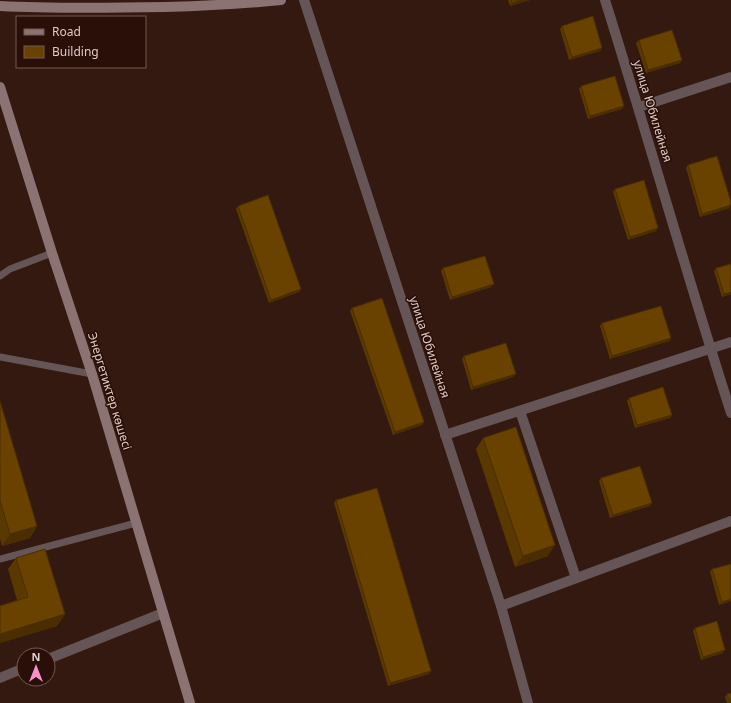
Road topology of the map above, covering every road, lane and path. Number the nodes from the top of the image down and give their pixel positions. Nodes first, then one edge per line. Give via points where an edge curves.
1 (281, 0) edge
2 (304, 0) edge
3 (605, 0) edge
4 (0, 6) edge
5 (731, 77) edge
6 (0, 88) edge
7 (639, 107) junction
8 (52, 253) junction
9 (0, 276) edge
10 (731, 342) edge
11 (710, 349) junction
12 (0, 357) edge
13 (92, 374) junction
14 (520, 411) junction
15 (731, 413) edge
16 (444, 435) junction
17 (731, 521) edge
18 (136, 523) junction
19 (0, 559) edge
20 (576, 578) junction
21 (501, 606) junction
22 (163, 613) junction
23 (56, 656) edge
24 (16, 671) edge
25 (0, 678) edge
26 (190, 703) edge
27 (528, 703) edge

1 - 4 main road via 126,8
2 - 16 street, улица Юбилейная
3 - 7 street, улица Юбилейная
5 - 7 street
6 - 8 main road, Энергетиктер көшесі
7 - 11 street, улица Юбилейная
8 - 9 lane via 10,269
8 - 13 main road, Энергетиктер көшесі
10 - 11 street
11 - 14 street
11 - 15 street, улица Юбилейная
12 - 13 lane
13 - 18 main road, Энергетиктер көшесі
14 - 16 street
14 - 20 street
16 - 21 street, улица Юбилейная
17 - 20 street
18 - 19 lane
18 - 22 main road, Энергетиктер көшесі
20 - 21 street
21 - 27 street, улица Юбилейная
22 - 23 street
22 - 26 main road, Энергетиктер көшесі
24 - 25 street

